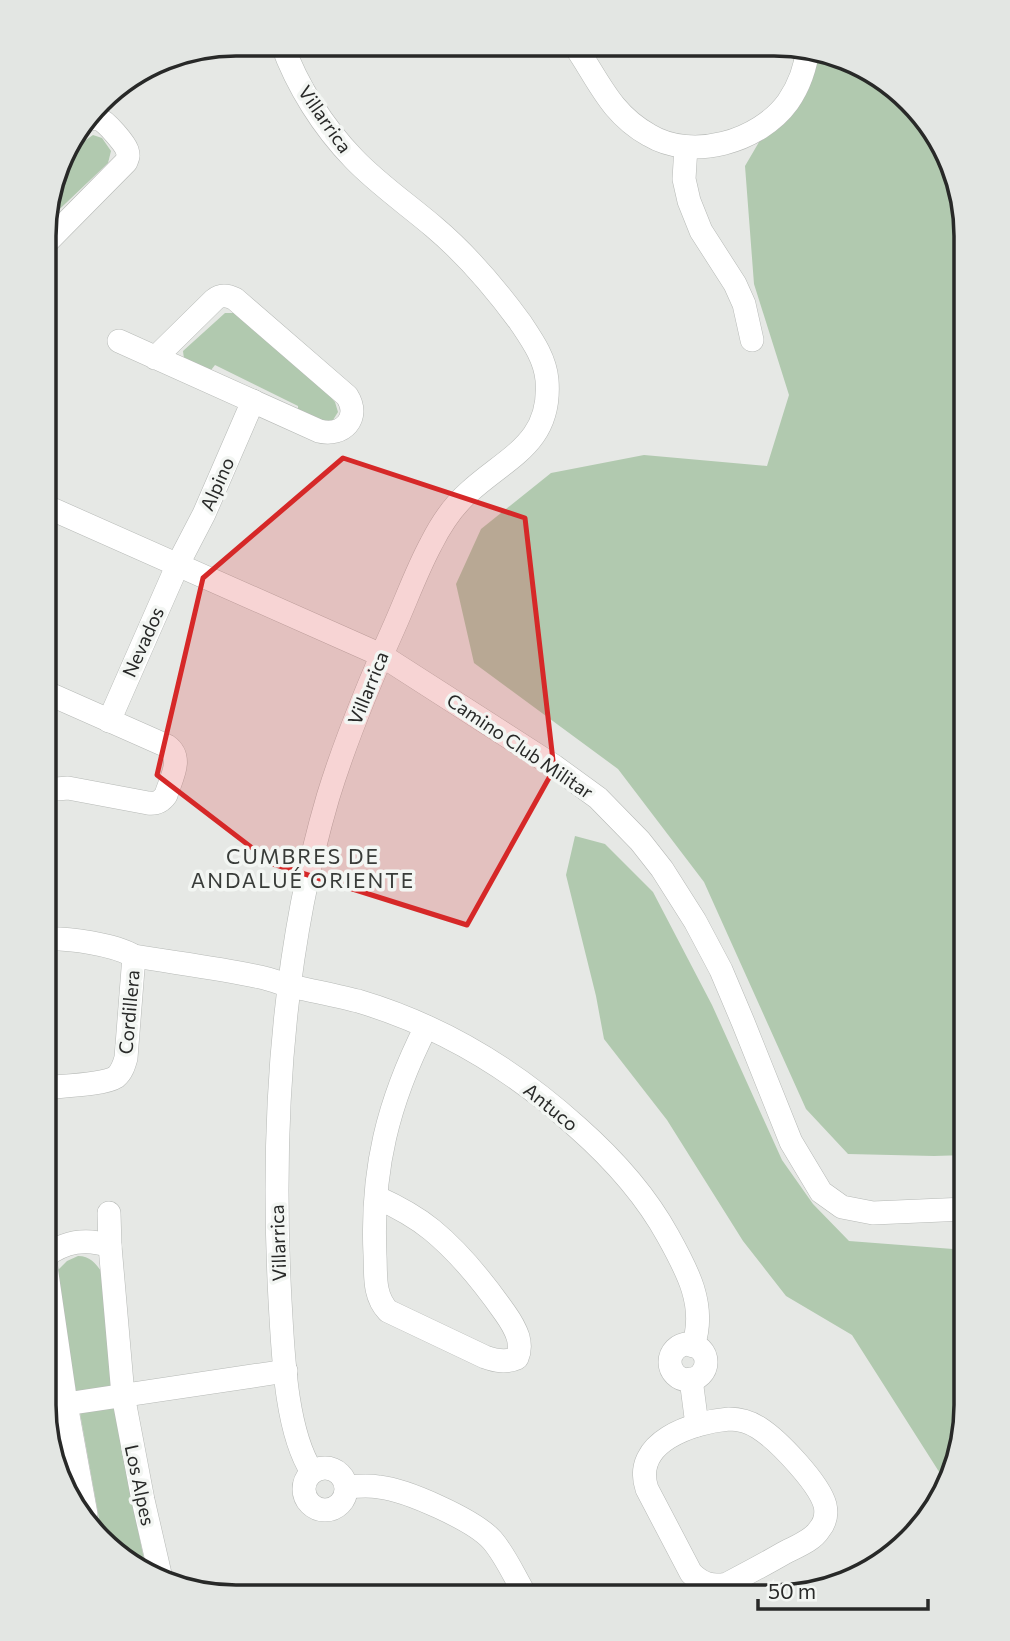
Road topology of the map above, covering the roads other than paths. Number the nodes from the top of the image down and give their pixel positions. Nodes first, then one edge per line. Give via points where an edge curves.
1 (286, 56) edge
2 (581, 56) edge
3 (805, 59) edge
4 (99, 119) edge
5 (687, 147) junction
6 (56, 232) edge
7 (119, 341) dead end
8 (752, 341) dead end
9 (155, 358) junction
10 (253, 401) junction
11 (56, 511) edge
12 (178, 564) junction
13 (381, 655) junction
14 (56, 697) edge
15 (109, 720) junction
16 (56, 789) edge
17 (56, 940) edge
18 (134, 956) junction
19 (290, 985) junction
20 (426, 1027) junction
21 (56, 1087) edge
22 (376, 1196) junction
23 (954, 1210) edge
24 (109, 1213) dead end
25 (110, 1246) junction
26 (56, 1249) edge
27 (56, 1336) edge
28 (286, 1371) junction
29 (123, 1395) junction
30 (66, 1404) junction
31 (697, 1424) junction
32 (312, 1472) junction
33 (346, 1487) junction
34 (84, 1500) edge
35 (158, 1567) edge
36 (519, 1585) edge
37 (707, 1585) edge
38 (722, 1585) edge

1 - 13 street, Villarrica via 329,130 358,163 438,230 488,282 534,343 545,369 547,396 536,433 522,451 451,511 429,547
2 - 5 street via 617,111 650,136
3 - 5 street via 795,90 776,115 735,139
4 - 6 street via 125,146 128,159
5 - 8 street via 684,179 689,201 701,231 735,284
7 - 9 street
9 - 10 street
9 - 10 street via 217,298 226,295 347,396 352,413 340,431 325,432
10 - 12 street, Alpino
11 - 12 street, Camino Club Militar
12 - 13 street, Camino Club Militar
12 - 15 street, Nevados
13 - 19 street, Villarrica via 322,820
13 - 23 street, Camino Club Militar via 554,766 598,798 640,841 695,921 721,970 791,1142 821,1192 842,1207 873,1213
14 - 15 street
15 - 16 street via 174,752 177,762 163,799 148,803
17 - 18 street, Cordillera via 117,948
18 - 19 street, Cordillera
18 - 21 street, Cordillera via 124,1066 110,1080
19 - 20 street, Antuco via 359,1002
19 - 28 street, Villarrica via 276,1175
20 - 22 street via 388,1120
20 - 31 street, Antuco via 460,1043 558,1110 633,1185 661,1224 698,1305 693,1346 678,1348 670,1361 676,1376 691,1379
22 - 22 street via 376,1289 382,1305 485,1357 507,1362 517,1358 520,1344 514,1326 472,1270 433,1231
24 - 25 street, Los Alpes
25 - 26 street via 75,1242
25 - 29 street, Los Alpes
27 - 30 street
28 - 29 street
28 - 32 street, Villarrica via 296,1437
29 - 30 street
29 - 35 street, Los Alpes
30 - 34 street
31 - 37 street via 655,1449 644,1475 691,1573
31 - 38 street via 729,1419 761,1428 806,1474 826,1511 822,1527 810,1539
32 - 33 street via 331,1469 342,1476
32 - 33 street, Villarrica via 304,1490 314,1507 327,1510 339,1505
33 - 36 street via 398,1491 477,1527 494,1542

